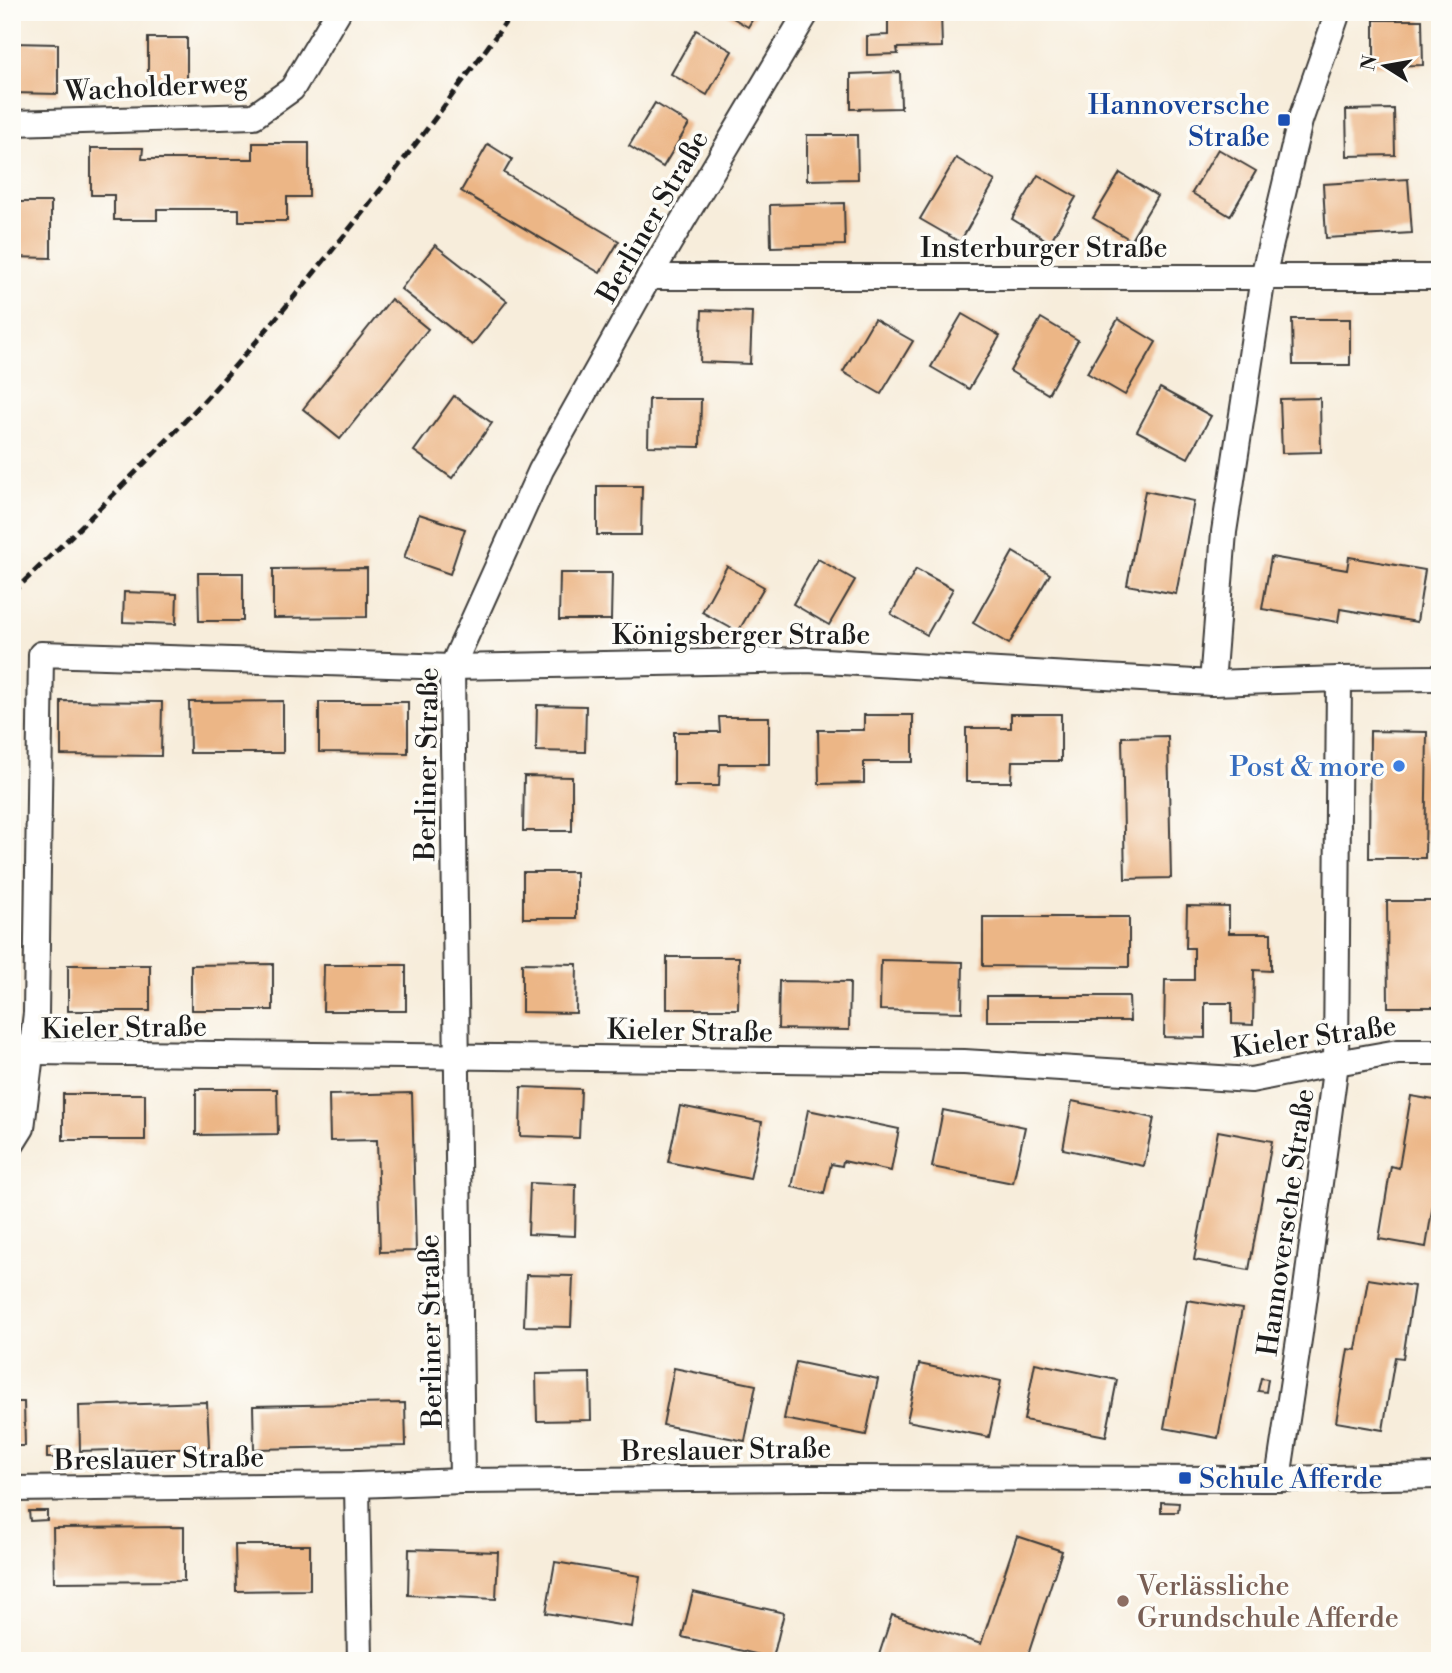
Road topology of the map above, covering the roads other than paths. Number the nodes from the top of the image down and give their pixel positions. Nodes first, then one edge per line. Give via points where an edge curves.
1 (338, 12) edge
2 (807, 12) edge
3 (1338, 12) edge
4 (12, 123) edge
5 (1440, 276) edge
6 (649, 277) junction
7 (1263, 277) junction
8 (452, 667) junction
9 (1440, 678) edge
10 (1339, 679) junction
11 (1212, 683) junction
12 (31, 1052) junction
13 (1440, 1052) edge
14 (455, 1058) junction
15 (1336, 1063) junction
16 (12, 1144) edge
17 (1440, 1476) edge
18 (1278, 1479) junction
19 (462, 1481) junction
20 (358, 1485) junction
21 (12, 1489) edge
22 (360, 1661) edge

1 - 4 street, Wacholderweg via 292,89 254,116
2 - 6 street, Berliner Straße
3 - 7 street via 1300,121
5 - 7 street, Insterburger Straße
6 - 7 street, Insterburger Straße
6 - 8 street, Berliner Straße via 541,470
7 - 11 street via 1224,532
8 - 11 street, Königsberger Straße via 807,660
8 - 12 street, Königsberger Straße via 41,654 36,1013
8 - 14 street, Berliner Straße
9 - 10 street, Königsberger Straße
10 - 11 street, Königsberger Straße
10 - 15 street, Hannoversche Straße
12 - 14 street, Kieler Straße
12 - 16 street, Kieler Straße via 22,1128
13 - 15 street, Kieler Straße via 1398,1052
14 - 15 street, Kieler Straße via 964,1062 1251,1080
14 - 19 street, Berliner Straße
15 - 18 street, Hannoversche Straße
17 - 18 street, Breslauer Straße
18 - 19 street, Breslauer Straße
19 - 20 street, Breslauer Straße
20 - 21 street, Breslauer Straße
20 - 22 street

